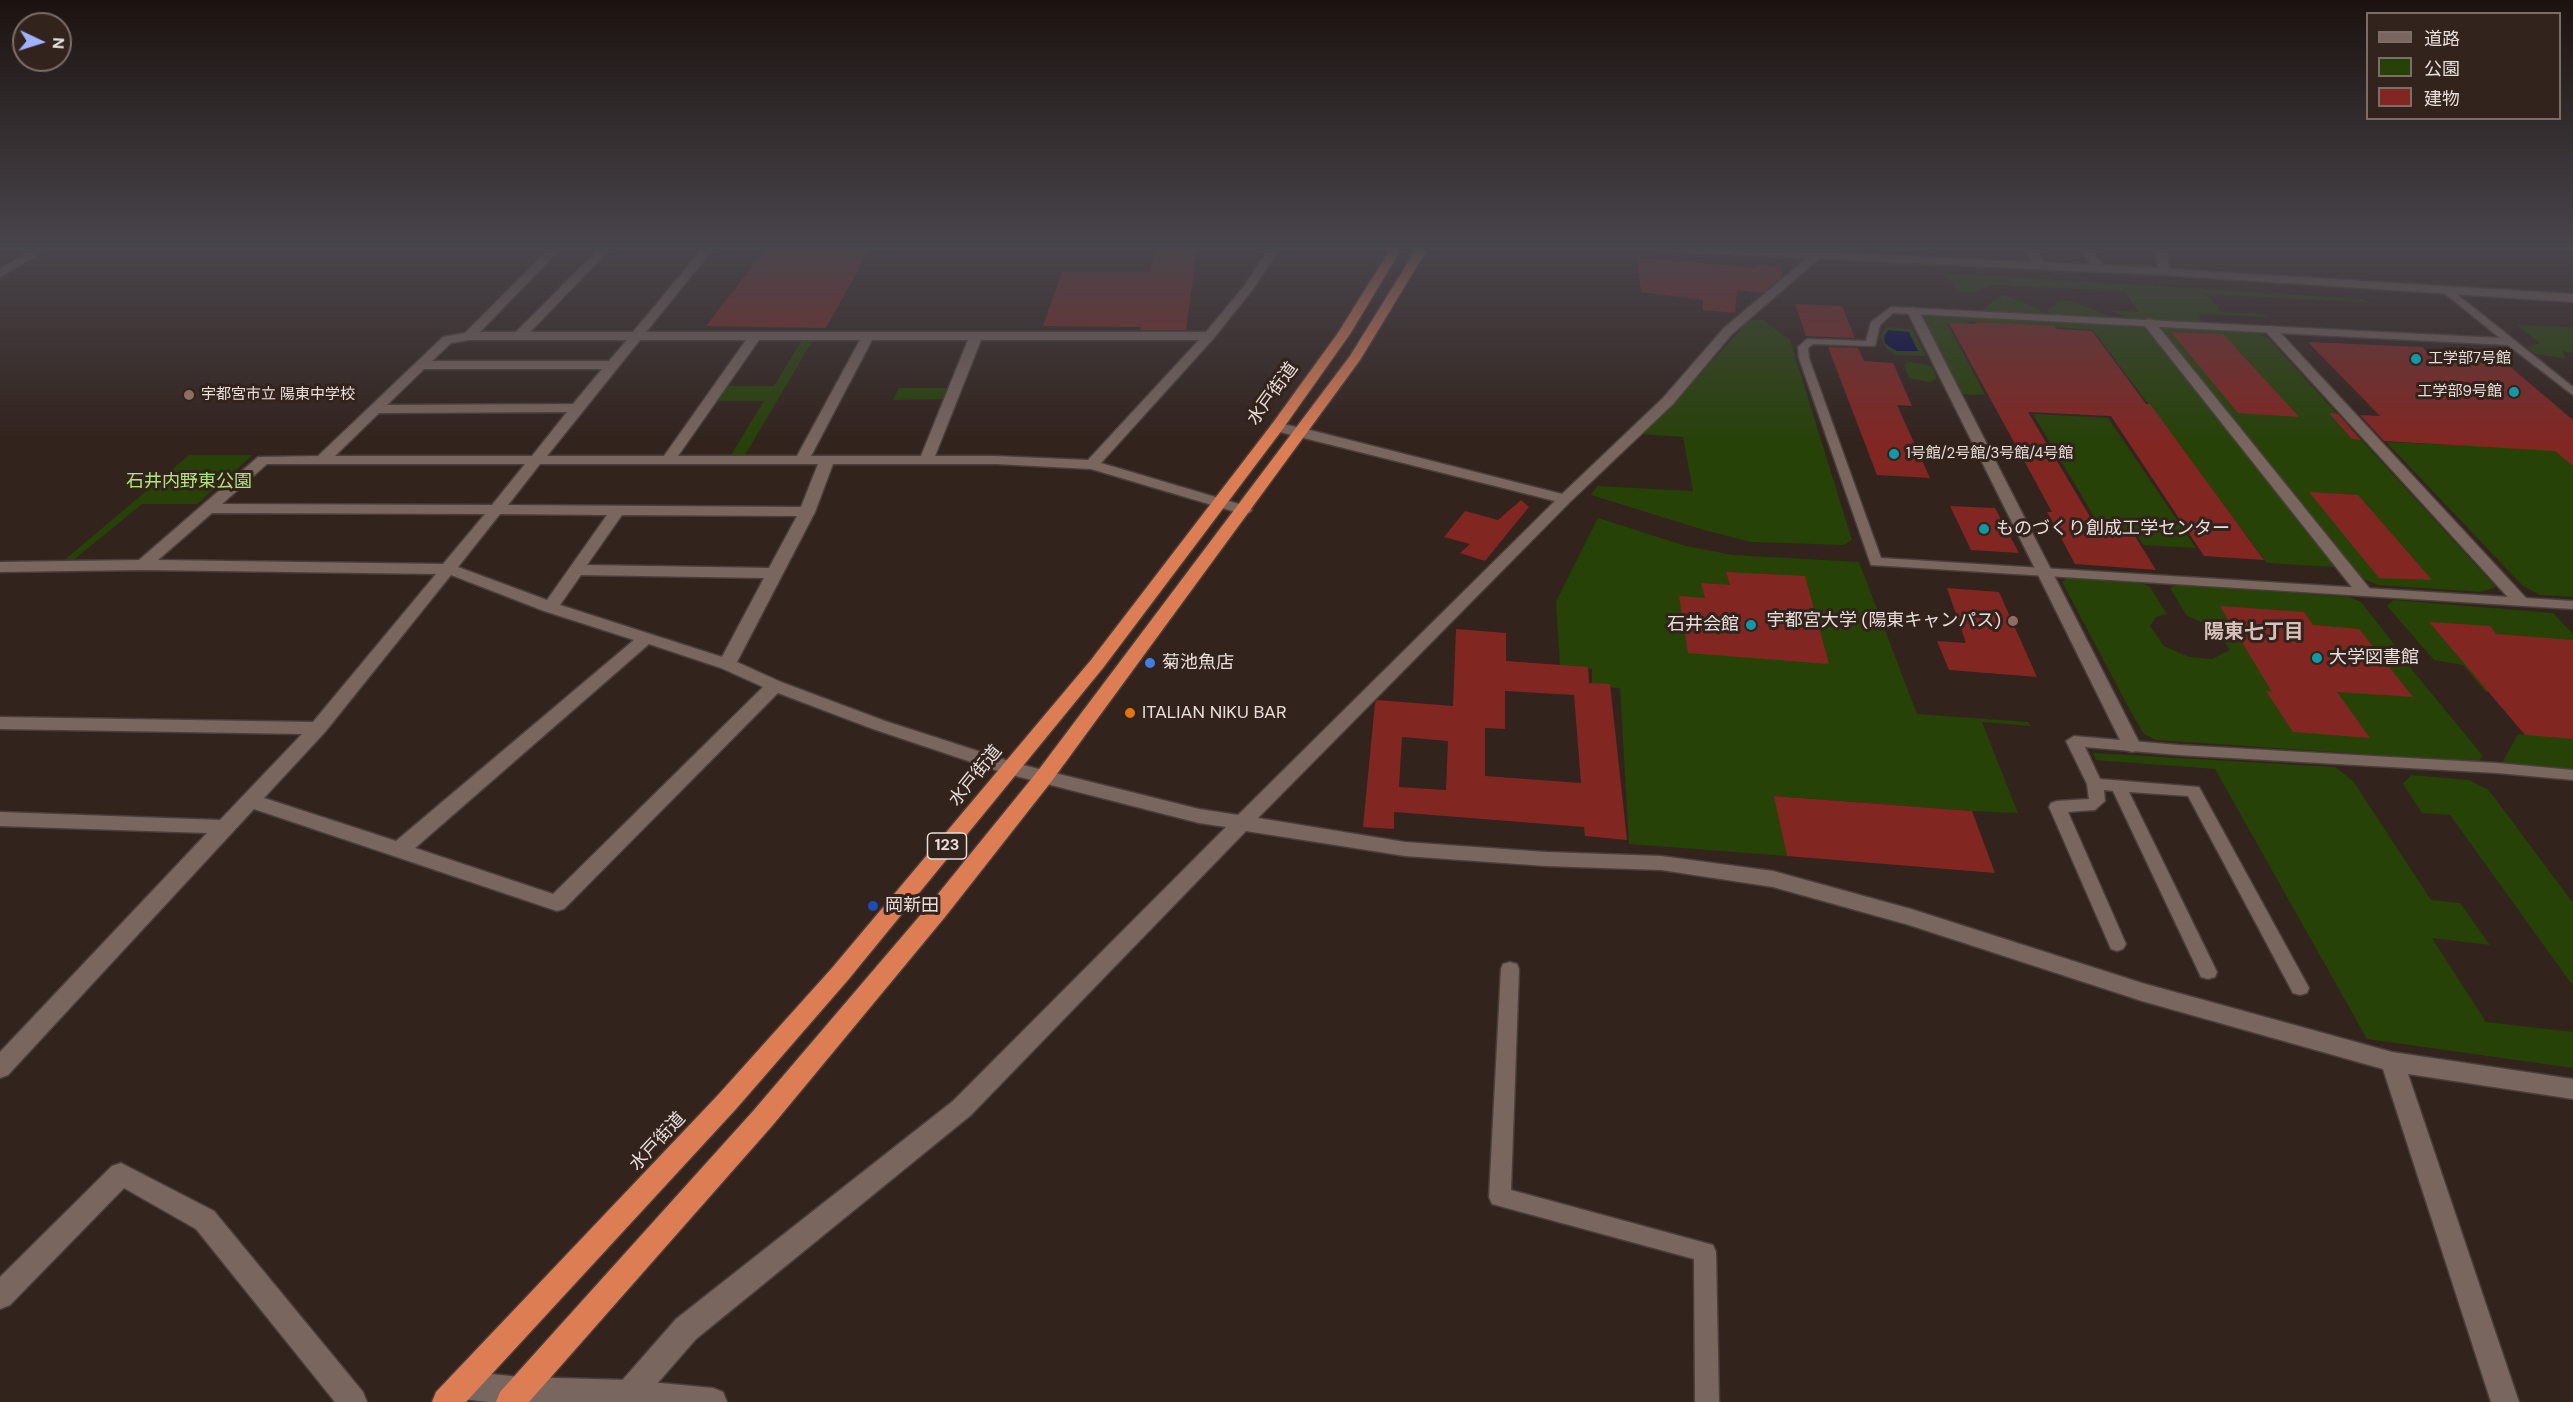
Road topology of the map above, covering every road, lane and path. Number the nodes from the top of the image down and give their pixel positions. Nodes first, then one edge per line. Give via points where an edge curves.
1 (491, 313) edge
2 (541, 313) edge
3 (655, 313) edge
4 (1227, 313) edge
5 (1357, 313) edge
6 (1384, 313) edge
7 (1749, 313) edge
8 (1887, 313) edge
9 (1914, 313) edge
10 (1961, 313) edge
11 (2475, 313) edge
12 (2149, 323) junction
13 (2271, 330) junction
14 (469, 336) junction
15 (519, 336) junction
16 (636, 336) junction
17 (755, 336) junction
18 (868, 336) junction
19 (976, 336) junction
20 (1209, 336) junction
21 (2510, 342) junction
22 (421, 365) junction
23 (612, 365) junction
24 (2573, 392) edge
25 (577, 408) junction
26 (375, 409) junction
27 (1277, 427) junction
28 (1302, 432) junction
29 (669, 459) junction
30 (322, 460) junction
31 (535, 460) junction
32 (802, 460) junction
33 (827, 460) junction
34 (926, 460) junction
35 (1092, 465) junction
36 (1565, 499) junction
37 (1221, 502) junction
38 (208, 508) junction
39 (497, 509) junction
40 (618, 510) junction
41 (1244, 510) junction
42 (807, 512) junction
43 (143, 565) junction
44 (7, 567) edge
45 (448, 570) junction
46 (577, 570) junction
47 (2046, 571) junction
48 (776, 573) junction
49 (0, 578) edge
50 (2364, 592) junction
51 (2521, 602) junction
52 (2573, 605) edge
53 (550, 607) junction
54 (646, 638) junction
55 (727, 664) junction
56 (775, 686) junction
57 (0, 723) edge
58 (318, 728) junction
59 (2132, 746) junction
60 (1011, 768) junction
61 (2573, 775) edge
62 (1044, 777) junction
63 (2095, 784) junction
64 (2118, 785) junction
65 (250, 800) junction
66 (0, 819) edge
67 (1242, 823) junction
68 (225, 827) junction
69 (399, 850) junction
70 (2116, 944) dead end
71 (1510, 969) dead end
72 (2208, 972) dead end
73 (2300, 988) dead end
74 (2392, 1062) junction
75 (0, 1068) edge
76 (2573, 1089) edge
77 (0, 1296) edge
78 (454, 1393) edge
79 (629, 1394) junction
80 (515, 1397) edge
81 (352, 1402) edge
82 (713, 1402) edge
83 (1707, 1402) edge
84 (2505, 1402) edge

1 - 14 street
2 - 15 street
3 - 16 street
4 - 20 street
5 - 27 highway, 水戸街道 / 123
6 - 28 highway, 123
7 - 36 street via 1728,331 1668,401
8 - 47 lane via 1875,324 1871,344 1811,341 1803,346 1876,562
9 - 47 street
10 - 12 lane
11 - 21 lane
12 - 13 lane
12 - 50 street
13 - 21 lane
13 - 51 street
14 - 15 street
14 - 22 street via 447,340
15 - 16 street
16 - 17 street
16 - 23 street
17 - 18 street
17 - 29 street
18 - 19 street
18 - 32 street
19 - 20 street
19 - 34 street
20 - 35 street
21 - 24 lane
22 - 23 street
22 - 26 street
23 - 25 street
25 - 26 street
25 - 31 street
26 - 30 street
27 - 28 street
27 - 37 highway, 水戸街道 / 123
28 - 36 street
28 - 41 highway, 123
29 - 31 street
29 - 32 street
30 - 31 street
30 - 38 street via 263,460
31 - 39 street
32 - 33 street
33 - 34 street
33 - 42 street
34 - 35 street
35 - 37 street
36 - 67 street
37 - 41 street
37 - 60 highway, 水戸街道 / 123 via 1097,664
38 - 39 street
38 - 43 street
39 - 40 street
39 - 45 street
40 - 42 street
40 - 46 street
41 - 62 highway, 123
42 - 48 street
43 - 44 street
43 - 45 street
44 - 49 street
45 - 53 street
45 - 58 street
46 - 48 street
46 - 53 street
47 - 50 lane
47 - 59 street
48 - 55 street
50 - 51 lane
51 - 52 lane
53 - 54 street
54 - 55 street
54 - 69 street
55 - 56 street
56 - 60 street
56 - 69 street via 557,903
57 - 58 street
58 - 65 street
59 - 61 lane
59 - 63 lane via 2074,741
60 - 62 street
60 - 78 highway, 水戸街道 / 123 via 840,974 734,1094
62 - 67 street
62 - 80 highway, 123 via 763,1118
63 - 64 lane
63 - 70 lane via 2097,801 2089,807 2057,807
64 - 72 lane
64 - 73 lane via 2193,791
65 - 68 street
65 - 69 street
66 - 68 street
67 - 74 street via 1405,849 1660,863 1773,879 1922,920 2142,992
67 - 79 street via 962,1108 686,1329
68 - 75 street
71 - 83 lane via 1500,1197 1705,1252
74 - 76 street
74 - 84 street
77 - 81 street via 121,1174 205,1220
78 - 80 street
79 - 80 street
79 - 82 street

